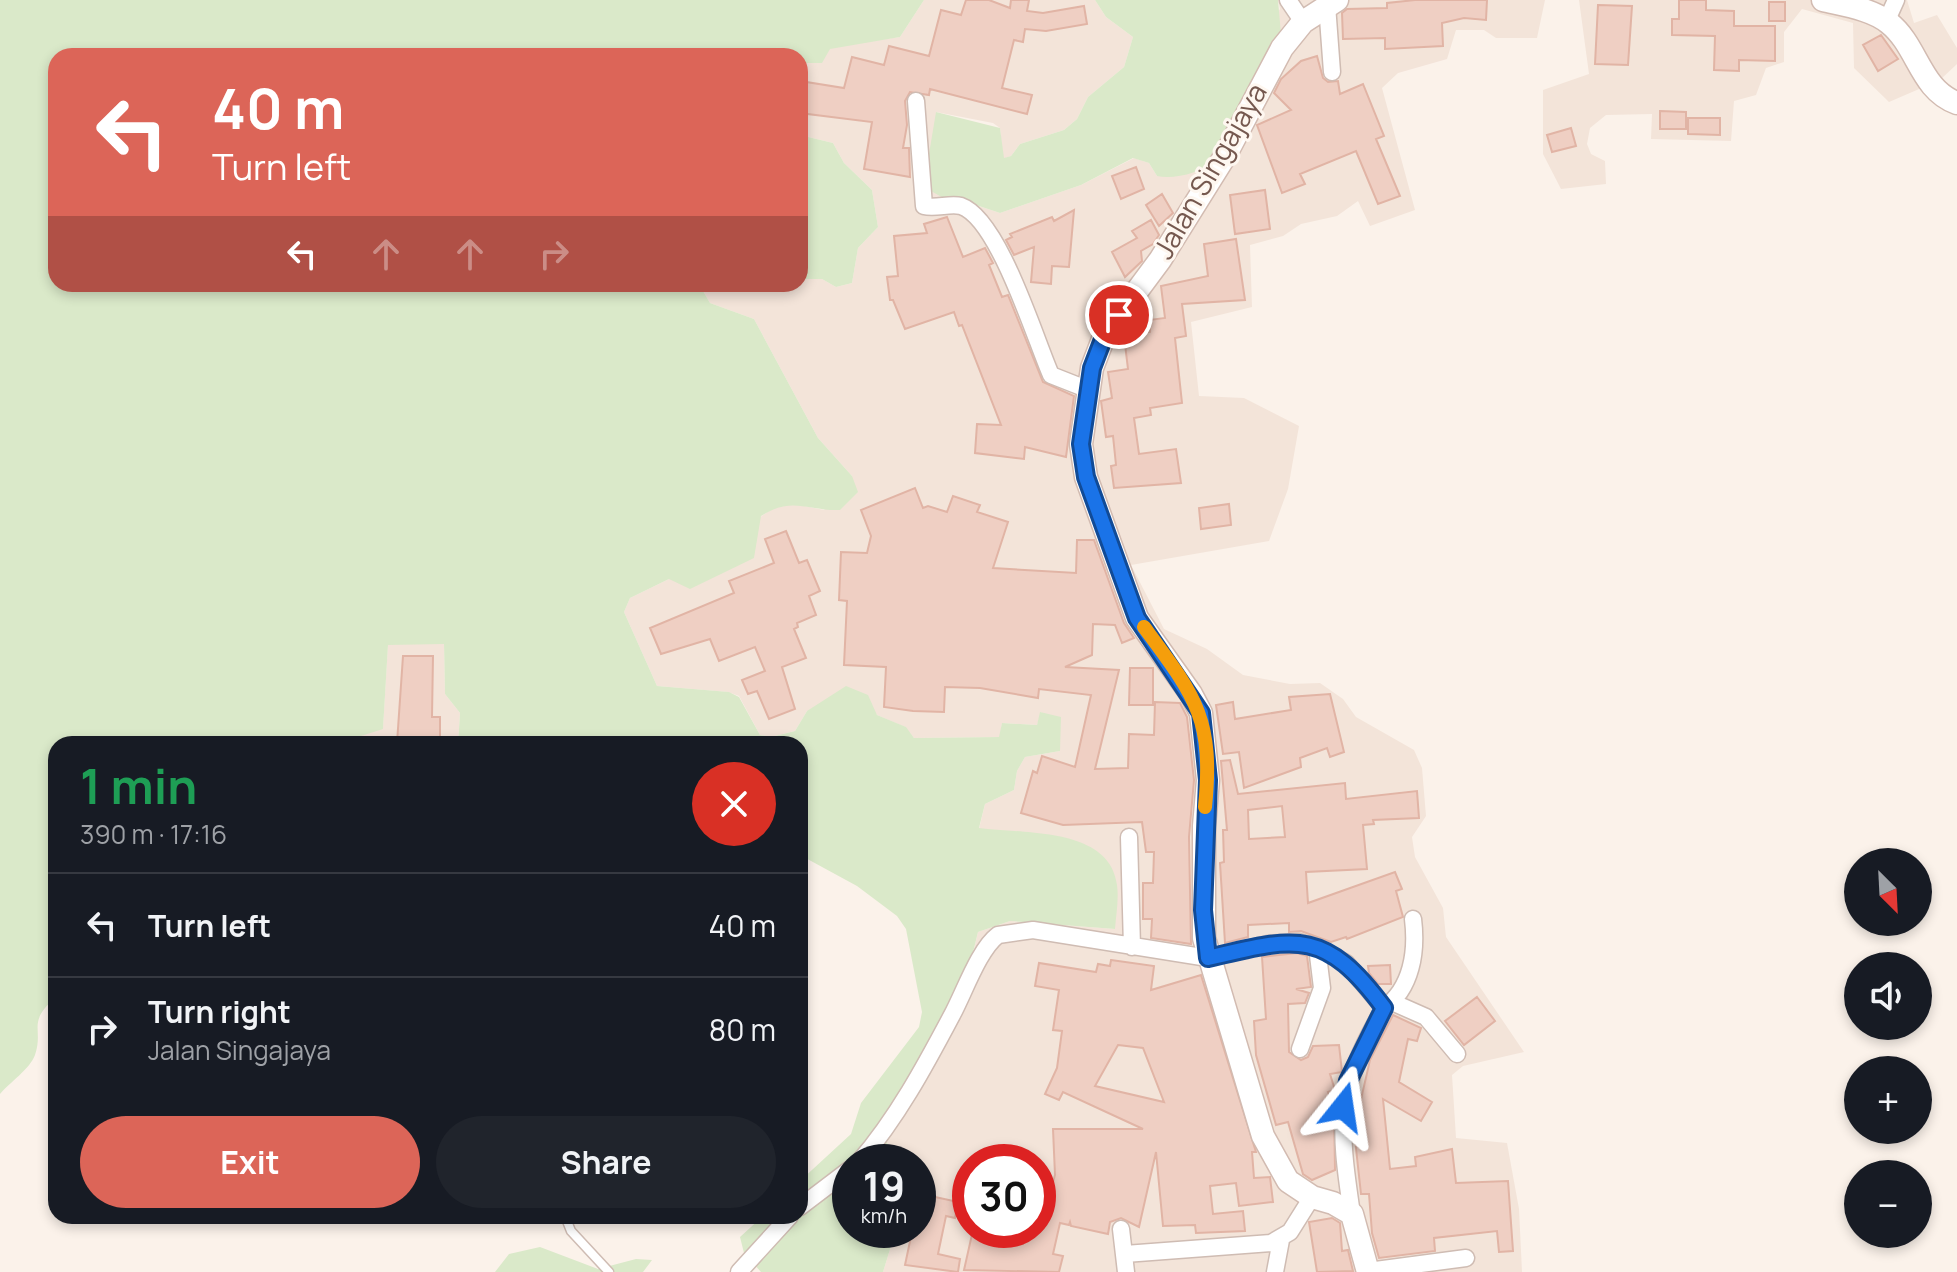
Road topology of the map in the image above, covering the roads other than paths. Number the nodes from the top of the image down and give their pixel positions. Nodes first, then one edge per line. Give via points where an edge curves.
1 (1288, 0) edge
2 (1823, 0) edge
3 (1332, 2) edge
4 (1891, 10) edge
5 (1303, 22) junction
6 (1332, 72) dead end
7 (916, 101) dead end
8 (1957, 103) edge
9 (1089, 390) junction
10 (1129, 837) dead end
11 (1413, 919) dead end
12 (1132, 947) junction
13 (1317, 947) junction
14 (1208, 958) junction
15 (1388, 1005) junction
16 (1300, 1049) dead end
17 (1457, 1054) dead end
18 (872, 1144) edge
19 (832, 1183) edge
20 (1312, 1197) junction
21 (808, 1201) edge
22 (1352, 1214) junction
23 (568, 1224) edge
24 (783, 1224) edge
25 (1121, 1229) dead end
26 (1281, 1240) junction
27 (1125, 1254) junction
28 (1466, 1258) dead end
29 (1368, 1271) edge
30 (609, 1272) edge
31 (739, 1272) edge
32 (1126, 1272) edge
33 (1275, 1272) edge

1 - 5 street
2 - 4 street
3 - 5 street, Jalan Singajaya
3 - 6 street
4 - 8 street via 1933,88
5 - 9 street, Jalan Singajaya via 1282,48 1175,237 1105,334
7 - 9 street via 924,206 959,206 974,217 1009,267 1051,375
9 - 14 street, Jalan Singajaya via 1081,444 1086,477 1118,573 1137,618 1201,713 1207,764 1203,910
10 - 12 street
11 - 15 street via 1412,968
12 - 14 street
12 - 18 street via 1033,930 992,939 902,1104
13 - 14 street via 1284,941
13 - 15 street via 1346,963
13 - 16 street via 1320,1003
14 - 20 street, Jalan Singajaya via 1263,1136 1288,1181
15 - 17 street via 1426,1017
15 - 22 street via 1353,1069 1343,1107
19 - 21 street
20 - 22 street, Jalan Singajaya
20 - 26 street
22 - 29 street
23 - 30 lane
24 - 31 street
25 - 27 street
26 - 27 street
26 - 33 street
27 - 32 street
28 - 29 street

